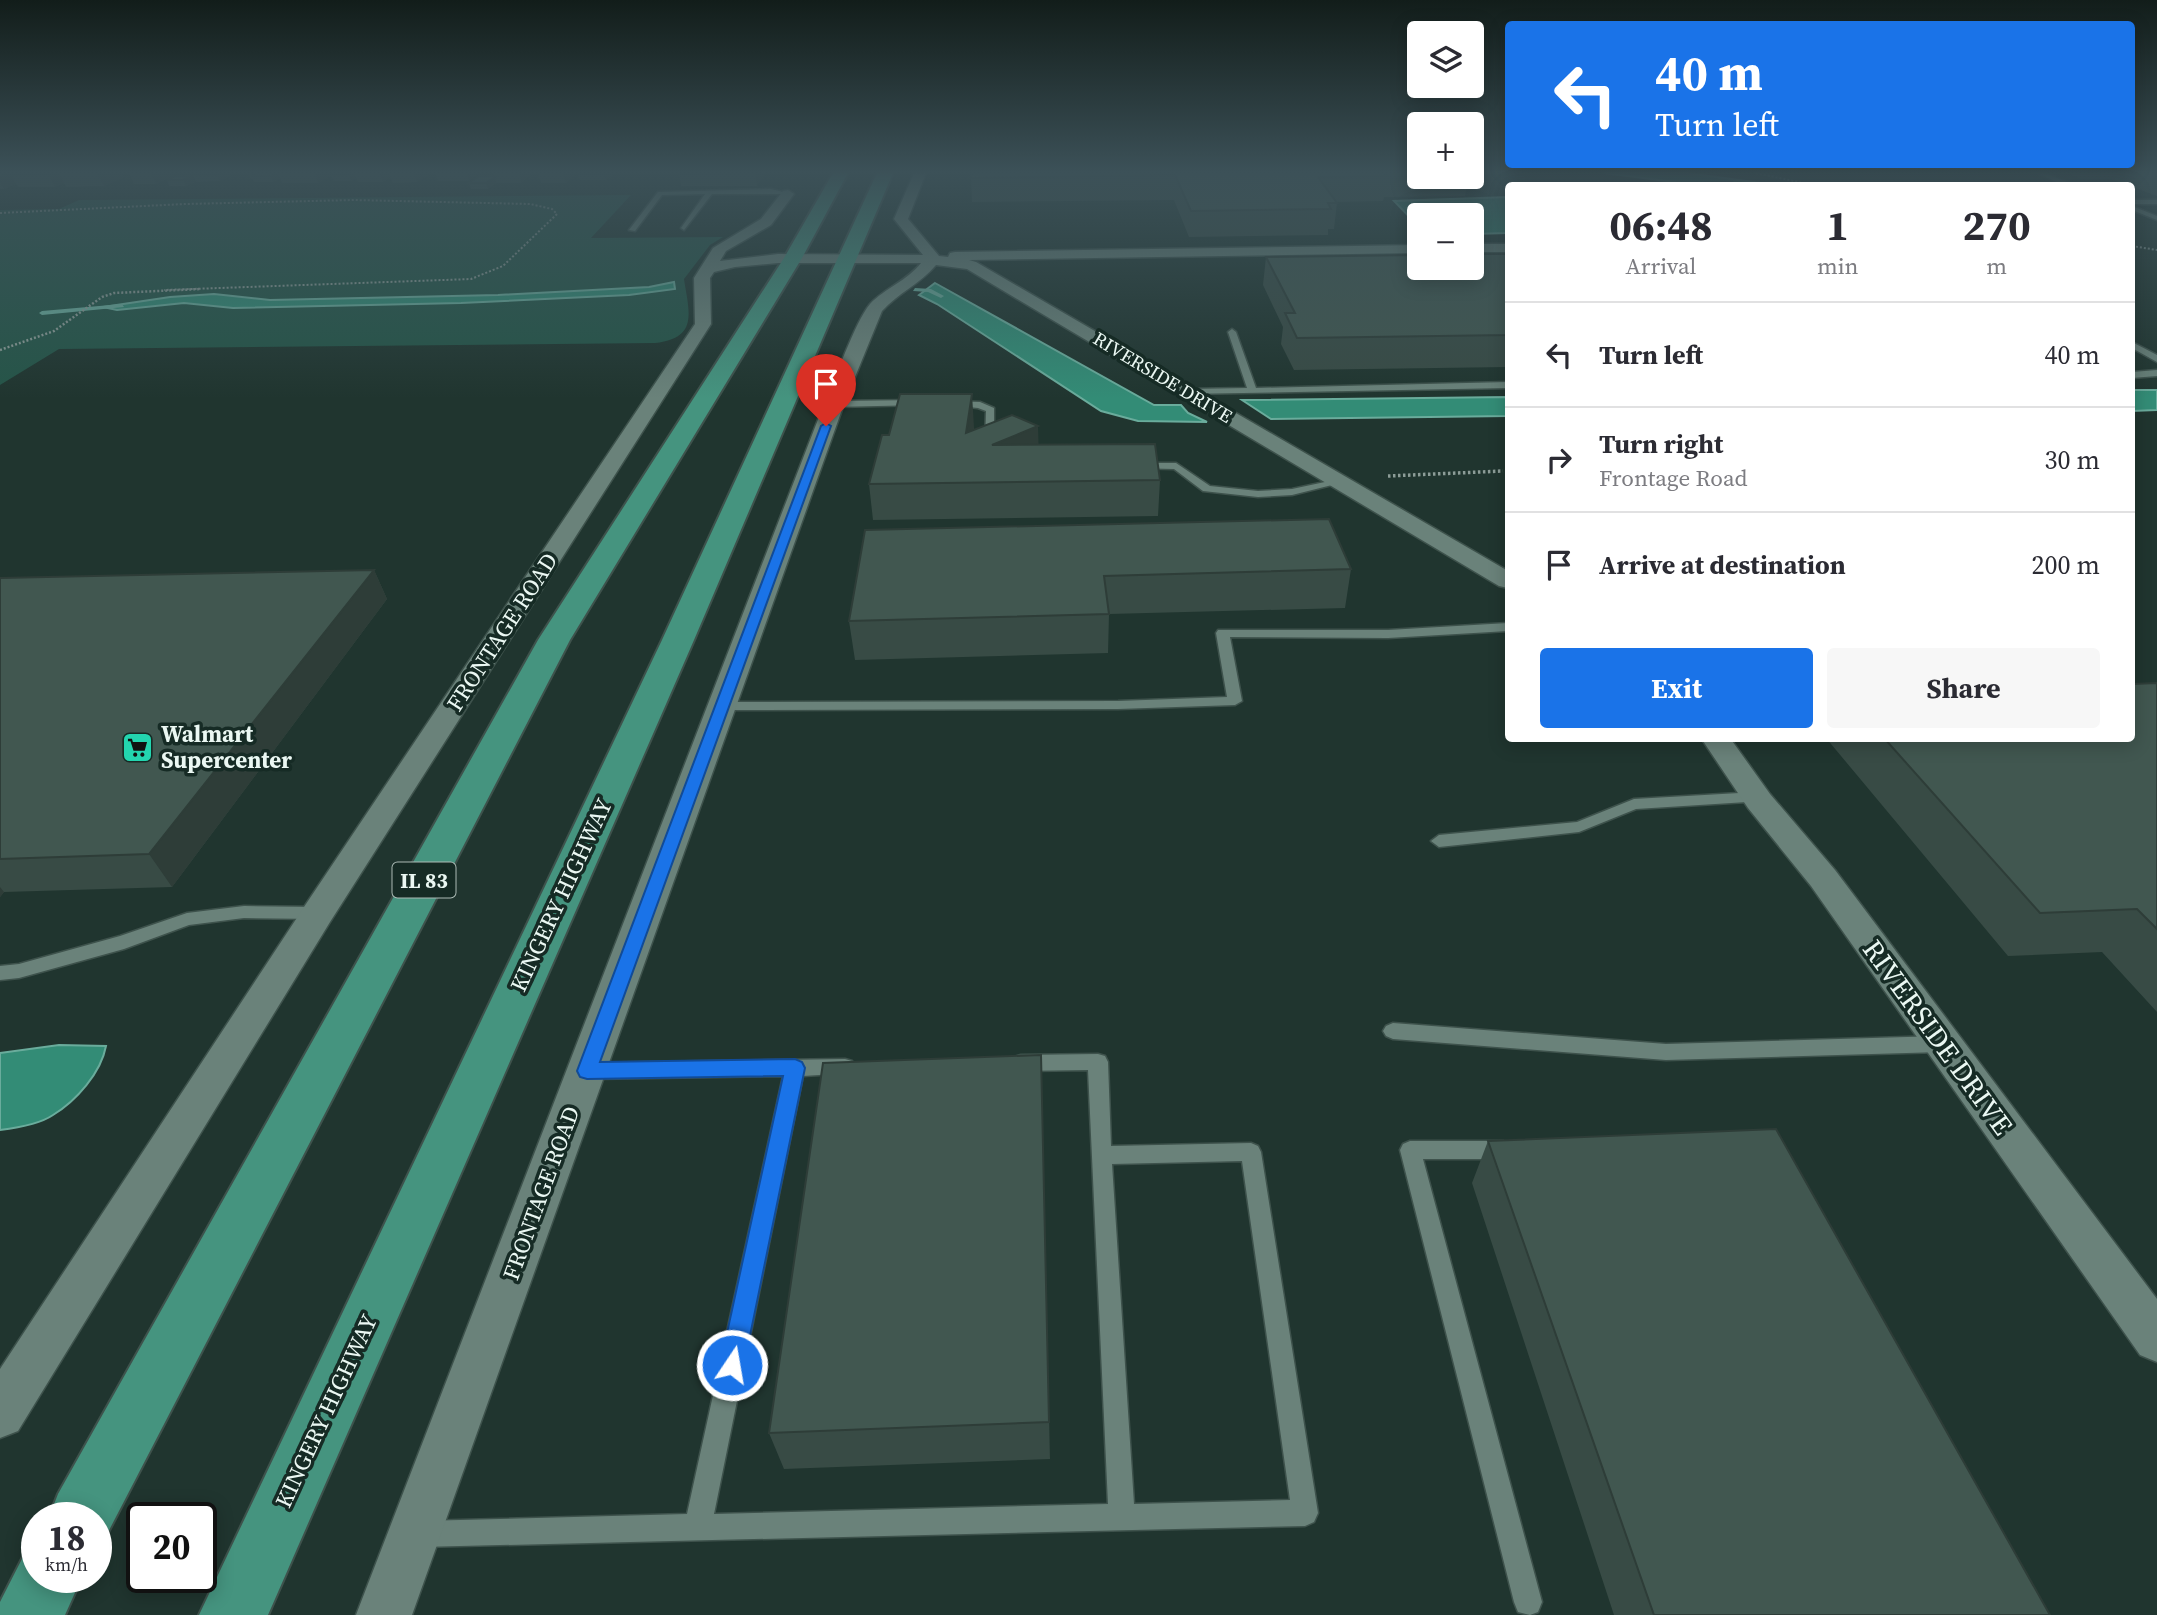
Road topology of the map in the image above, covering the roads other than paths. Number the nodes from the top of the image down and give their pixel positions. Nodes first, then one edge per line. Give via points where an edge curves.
1 (720, 248) edge
2 (798, 248) edge
3 (851, 248) edge
4 (925, 248) edge
5 (1407, 249) edge
6 (793, 258) junction
7 (847, 258) junction
8 (933, 258) junction
9 (708, 269) junction
10 (1232, 332) dead end
11 (2135, 347) edge
12 (2157, 359) edge
13 (2157, 373) edge
14 (2135, 375) edge
15 (1505, 385) edge
16 (1252, 390) junction
17 (1188, 392) junction
18 (931, 403) edge
19 (945, 403) edge
20 (834, 404) junction
21 (990, 459) edge
22 (1124, 466) edge
23 (1336, 480) junction
24 (1505, 579) edge
25 (1505, 627) edge
26 (723, 706) junction
27 (1718, 742) edge
28 (1757, 797) junction
29 (1439, 841) dead end
30 (318, 913) junction
31 (0, 973) edge
32 (1393, 1031) dead end
33 (1943, 1044) junction
34 (1001, 1064) edge
35 (864, 1066) edge
36 (795, 1068) junction
37 (587, 1071) junction
38 (1521, 1150) edge
39 (1101, 1155) junction
40 (2157, 1338) edge
41 (0, 1413) edge
42 (89, 1502) edge
43 (1122, 1517) junction
44 (698, 1527) junction
45 (414, 1534) junction
46 (41, 1593) edge
47 (1528, 1602) dead end
48 (29, 1615) edge
49 (233, 1615) edge
50 (384, 1615) edge

1 - 9 street, FRONTAGE ROAD
2 - 6 highway, IL 83
3 - 7 highway, KINGERY HIGHWAY
4 - 8 street
5 - 8 street
6 - 7 street, RIVERSIDE DRIVE
6 - 9 street via 750,260
6 - 42 highway, IL 83 via 554,640
7 - 8 street, RIVERSIDE DRIVE
7 - 49 highway, KINGERY HIGHWAY via 678,640
8 - 17 street, RIVERSIDE DRIVE via 971,265
8 - 20 street, FRONTAGE ROAD via 918,277 874,310
9 - 30 street, FRONTAGE ROAD via 702,278 703,324
10 - 16 lane
11 - 12 lane
13 - 14 lane
15 - 16 lane
16 - 17 lane
17 - 23 street, RIVERSIDE DRIVE
18 - 20 lane
19 - 21 lane via 991,410
20 - 26 street, FRONTAGE ROAD
22 - 23 lane via 1176,466 1207,489 1258,494 1292,492
23 - 24 street, RIVERSIDE DRIVE
25 - 26 lane via 1388,634 1223,633 1235,701
26 - 37 street, FRONTAGE ROAD
27 - 28 street, RIVERSIDE DRIVE
28 - 29 lane via 1634,804 1579,827
28 - 33 street, RIVERSIDE DRIVE via 1823,878
30 - 31 lane via 244,912 187,919 124,942
30 - 41 street, FRONTAGE ROAD
32 - 33 lane via 1666,1052
33 - 40 street, RIVERSIDE DRIVE
34 - 39 lane via 1098,1062
35 - 36 lane
36 - 37 lane
36 - 44 lane
37 - 45 street, FRONTAGE ROAD
38 - 47 lane via 1410,1150
39 - 43 lane
39 - 43 lane via 1251,1152 1305,1513
43 - 44 lane
44 - 45 lane
45 - 50 street, FRONTAGE ROAD
46 - 48 highway

